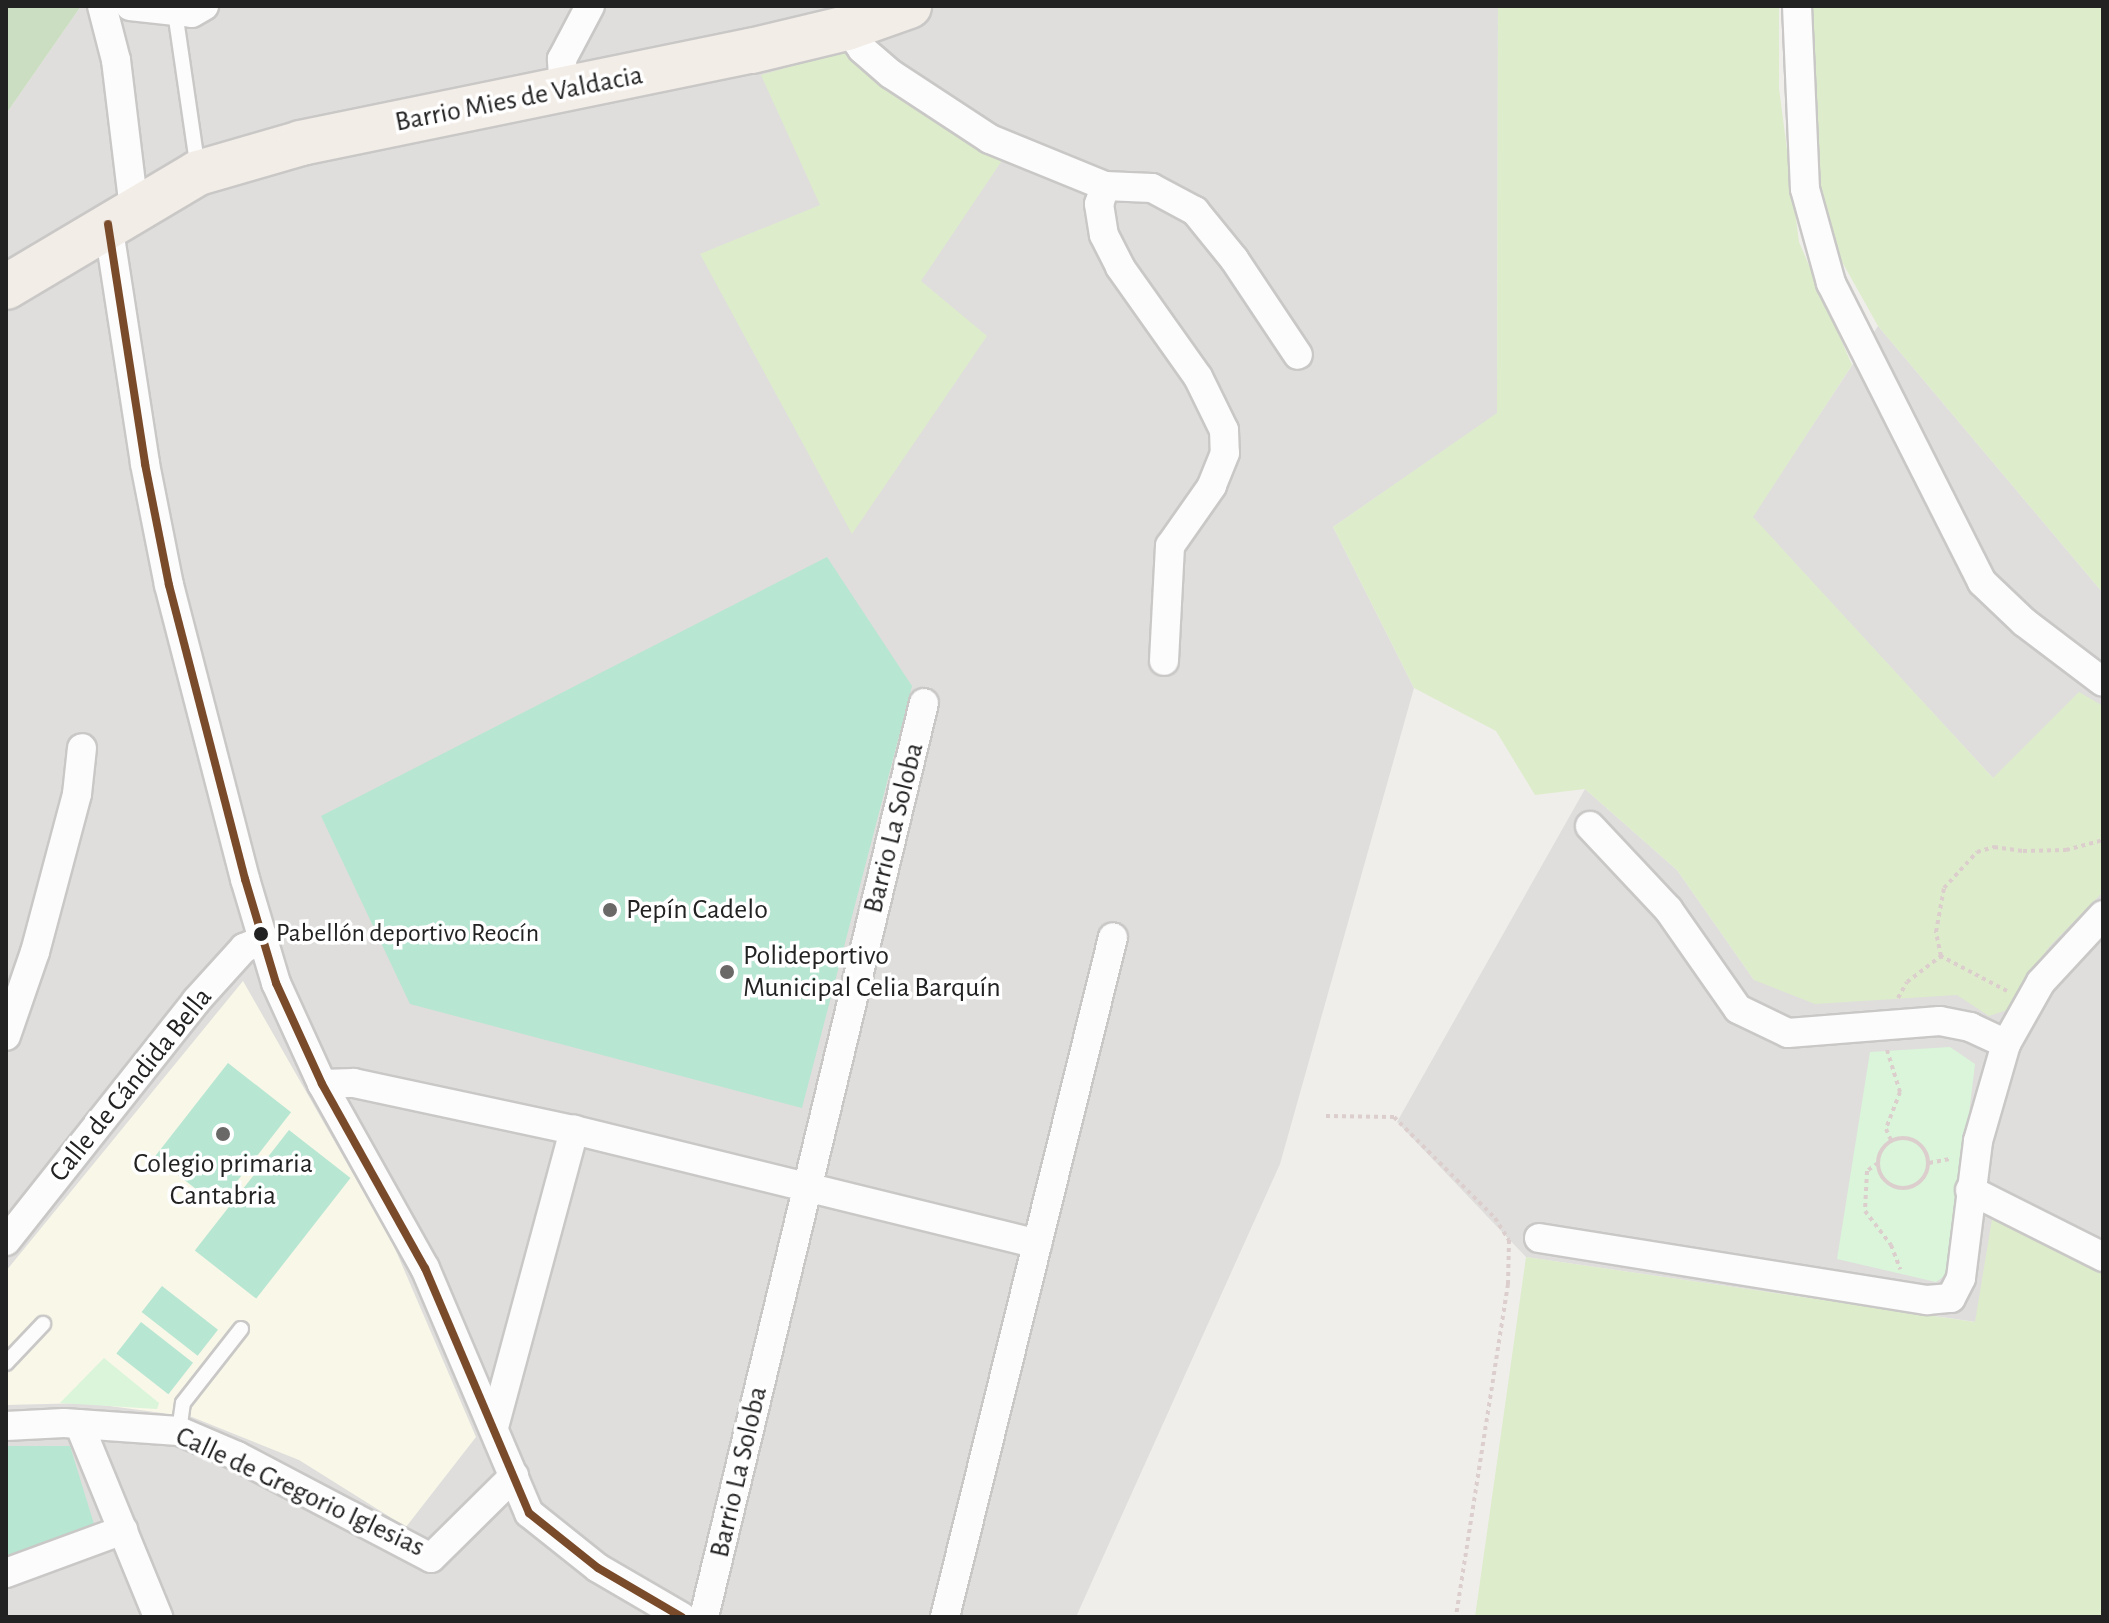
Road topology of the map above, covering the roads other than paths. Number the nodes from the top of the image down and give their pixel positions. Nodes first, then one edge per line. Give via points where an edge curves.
1 (102, 6) edge
2 (130, 6) edge
3 (204, 6) edge
4 (590, 6) edge
5 (909, 6) edge
6 (1797, 6) edge
7 (175, 12) junction
8 (847, 28) junction
9 (564, 90) junction
10 (198, 173) junction
11 (1105, 186) junction
12 (121, 216) junction
13 (6, 287) edge
14 (1298, 355) dead end
15 (1164, 661) dead end
16 (2103, 682) edge
17 (924, 703) dead end
18 (82, 748) dead end
19 (1590, 826) dead end
20 (2103, 915) edge
21 (1113, 937) dead end
22 (265, 939) junction
23 (6, 1036) edge
24 (2006, 1044) junction
25 (322, 1084) junction
26 (574, 1130) junction
27 (807, 1188) junction
28 (1970, 1190) junction
29 (1539, 1238) dead end
30 (6, 1241) edge
31 (1037, 1244) junction
32 (2103, 1257) edge
33 (43, 1324) dead end
34 (241, 1329) dead end
35 (6, 1363) edge
36 (79, 1424) junction
37 (6, 1426) edge
38 (494, 1427) junction
39 (179, 1431) junction
40 (514, 1476) junction
41 (123, 1530) junction
42 (6, 1573) edge
43 (158, 1617) edge
44 (682, 1617) edge
45 (704, 1617) edge
46 (945, 1617) edge

1 - 12 street via 116,60
2 - 7 street
3 - 7 street via 192,13
4 - 9 street via 562,59
5 - 8 main road, Barrio Mies de Valdacia
6 - 16 street via 1805,189 1831,283 1982,582 2024,622
7 - 10 lane
8 - 9 main road, Barrio Mies de Valdacia
8 - 11 street via 891,74 990,139
9 - 10 main road, Barrio Mies de Valdacia via 301,143
10 - 12 main road, Barrio Mies de Valdacia
11 - 14 street via 1152,188 1195,211
11 - 15 street via 1099,204 1104,235 1120,267 1198,377 1224,430 1225,453 1212,486 1170,546
12 - 13 main road, Barrio Mies de Valdacia
12 - 22 street via 145,464 169,585
17 - 27 street, Barrio La Soloba
18 - 23 street via 77,794 35,952
19 - 24 street via 1668,909 1738,1009 1788,1033 1940,1021 1970,1027
20 - 24 street via 2041,982
21 - 31 street
22 - 25 street via 276,983
22 - 30 street, Calle de Cándida Bella via 244,948 196,1001
24 - 28 street via 1984,1113
25 - 26 street via 354,1083
25 - 38 street via 409,1236
26 - 27 street
26 - 38 street
27 - 31 street
27 - 45 street, Barrio La Soloba
28 - 29 street via 1961,1278 1956,1294 1941,1301
28 - 32 street
31 - 46 street
33 - 35 lane
34 - 39 lane via 183,1403
36 - 37 street, Calle de Gregorio Iglesias
36 - 39 street, Calle de Gregorio Iglesias
36 - 41 street
38 - 40 street
39 - 40 street, Calle de Gregorio Iglesias via 250,1462 431,1558
40 - 44 street via 529,1513 598,1568
41 - 42 street
41 - 43 street

